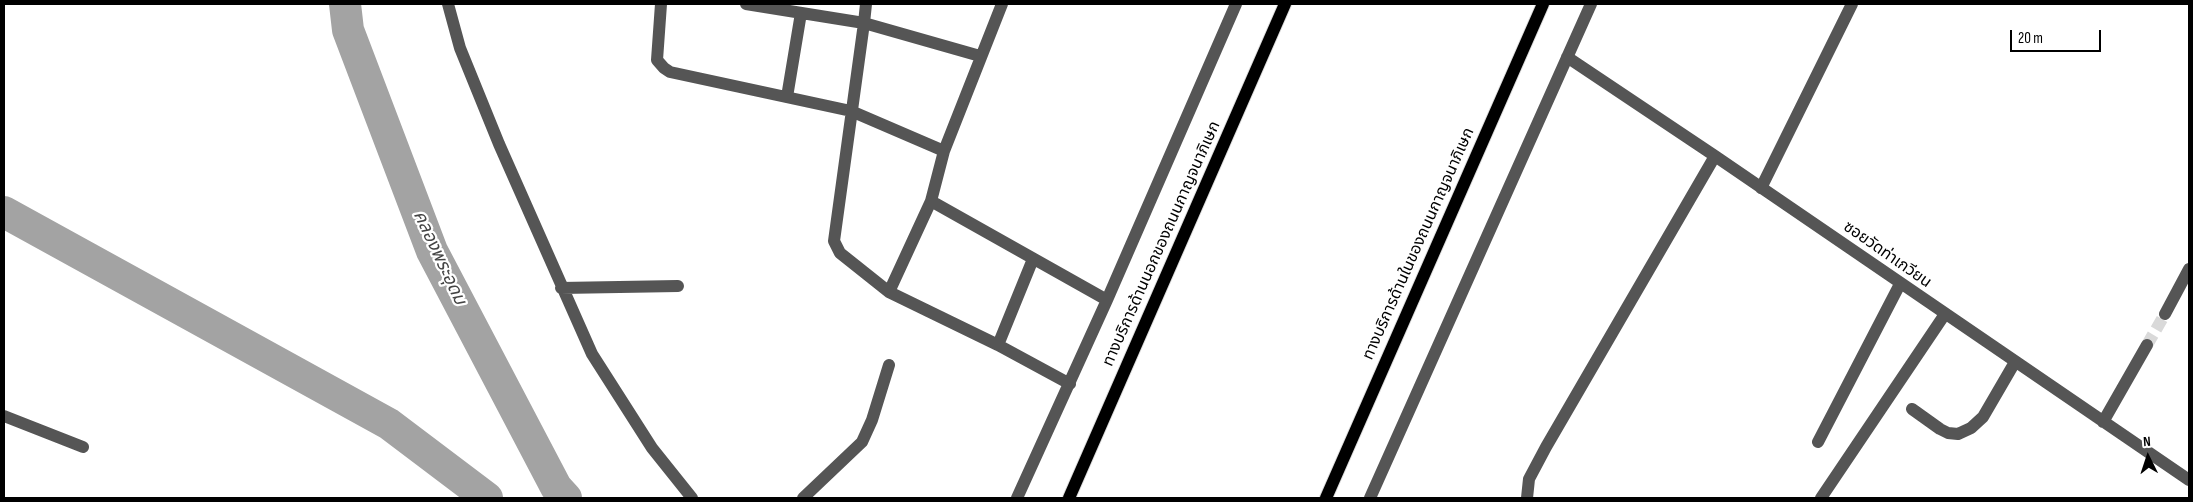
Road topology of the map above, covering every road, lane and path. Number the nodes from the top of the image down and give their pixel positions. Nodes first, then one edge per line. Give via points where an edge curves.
1 (448, 4) edge
2 (661, 4) edge
3 (746, 4) edge
4 (866, 4) edge
5 (1002, 4) edge
6 (1236, 4) edge
7 (1285, 4) edge
8 (1543, 4) edge
9 (1590, 4) edge
10 (1852, 4) edge
11 (802, 13) junction
12 (864, 23) junction
13 (980, 56) junction
14 (1567, 57) junction
15 (787, 97) junction
16 (851, 111) junction
17 (944, 152) junction
18 (1716, 156) junction
19 (1762, 188) junction
20 (932, 201) junction
21 (1034, 259) junction
22 (2189, 269) edge
23 (1900, 284) junction
24 (678, 286) dead end
25 (561, 288) junction
26 (889, 292) junction
27 (1108, 300) junction
28 (1945, 314) junction
29 (2165, 314) tunnel mouth
30 (998, 345) junction
31 (2147, 345) tunnel mouth
32 (2015, 362) junction
33 (889, 365) dead end
34 (1070, 384) junction
35 (1912, 409) dead end
36 (4, 416) edge
37 (2103, 422) junction
38 (1818, 442) dead end
39 (83, 448) dead end
40 (2189, 480) edge
41 (692, 498) edge
42 (803, 498) edge
43 (1017, 498) edge
44 (1069, 498) edge
45 (1326, 498) edge
46 (1370, 498) edge
47 (1527, 498) edge
48 (1821, 498) edge

1 - 25 street via 460,48
2 - 15 street via 656,60 664,68 678,75
3 - 11 street
4 - 12 street
5 - 13 street
6 - 27 street
7 - 44 main road, ทางบริการด้านนอกของถนนกาญจนาภิเษก
8 - 45 main road, ทางบริการด้านในของถนนกาญจนาภิเษก
9 - 14 street
10 - 19 street
11 - 12 street
11 - 15 street
12 - 13 street
12 - 16 street
13 - 17 street
14 - 18 street, ซอยวัดท่าเกวียน
14 - 46 street
15 - 16 street
16 - 17 street
16 - 26 street via 834,241 840,254
17 - 20 street
18 - 19 street, ซอยวัดท่าเกวียน
18 - 47 street via 1546,447 1529,479
19 - 23 street, ซอยวัดท่าเกวียน
20 - 21 street
20 - 26 street
21 - 27 street
21 - 30 street
22 - 29 street
23 - 28 street, ซอยวัดท่าเกวียน
23 - 38 street
24 - 25 street
25 - 41 street via 592,354 652,448
26 - 30 street
27 - 34 street
28 - 32 street, ซอยวัดท่าเกวียน
28 - 48 street
30 - 34 street
31 - 37 street
32 - 35 street via 1983,418 1958,434 1940,429
32 - 37 street, ซอยวัดท่าเกวียน
33 - 42 street via 862,442
34 - 43 street
36 - 39 street
37 - 40 street, ซอยวัดท่าเกวียน

